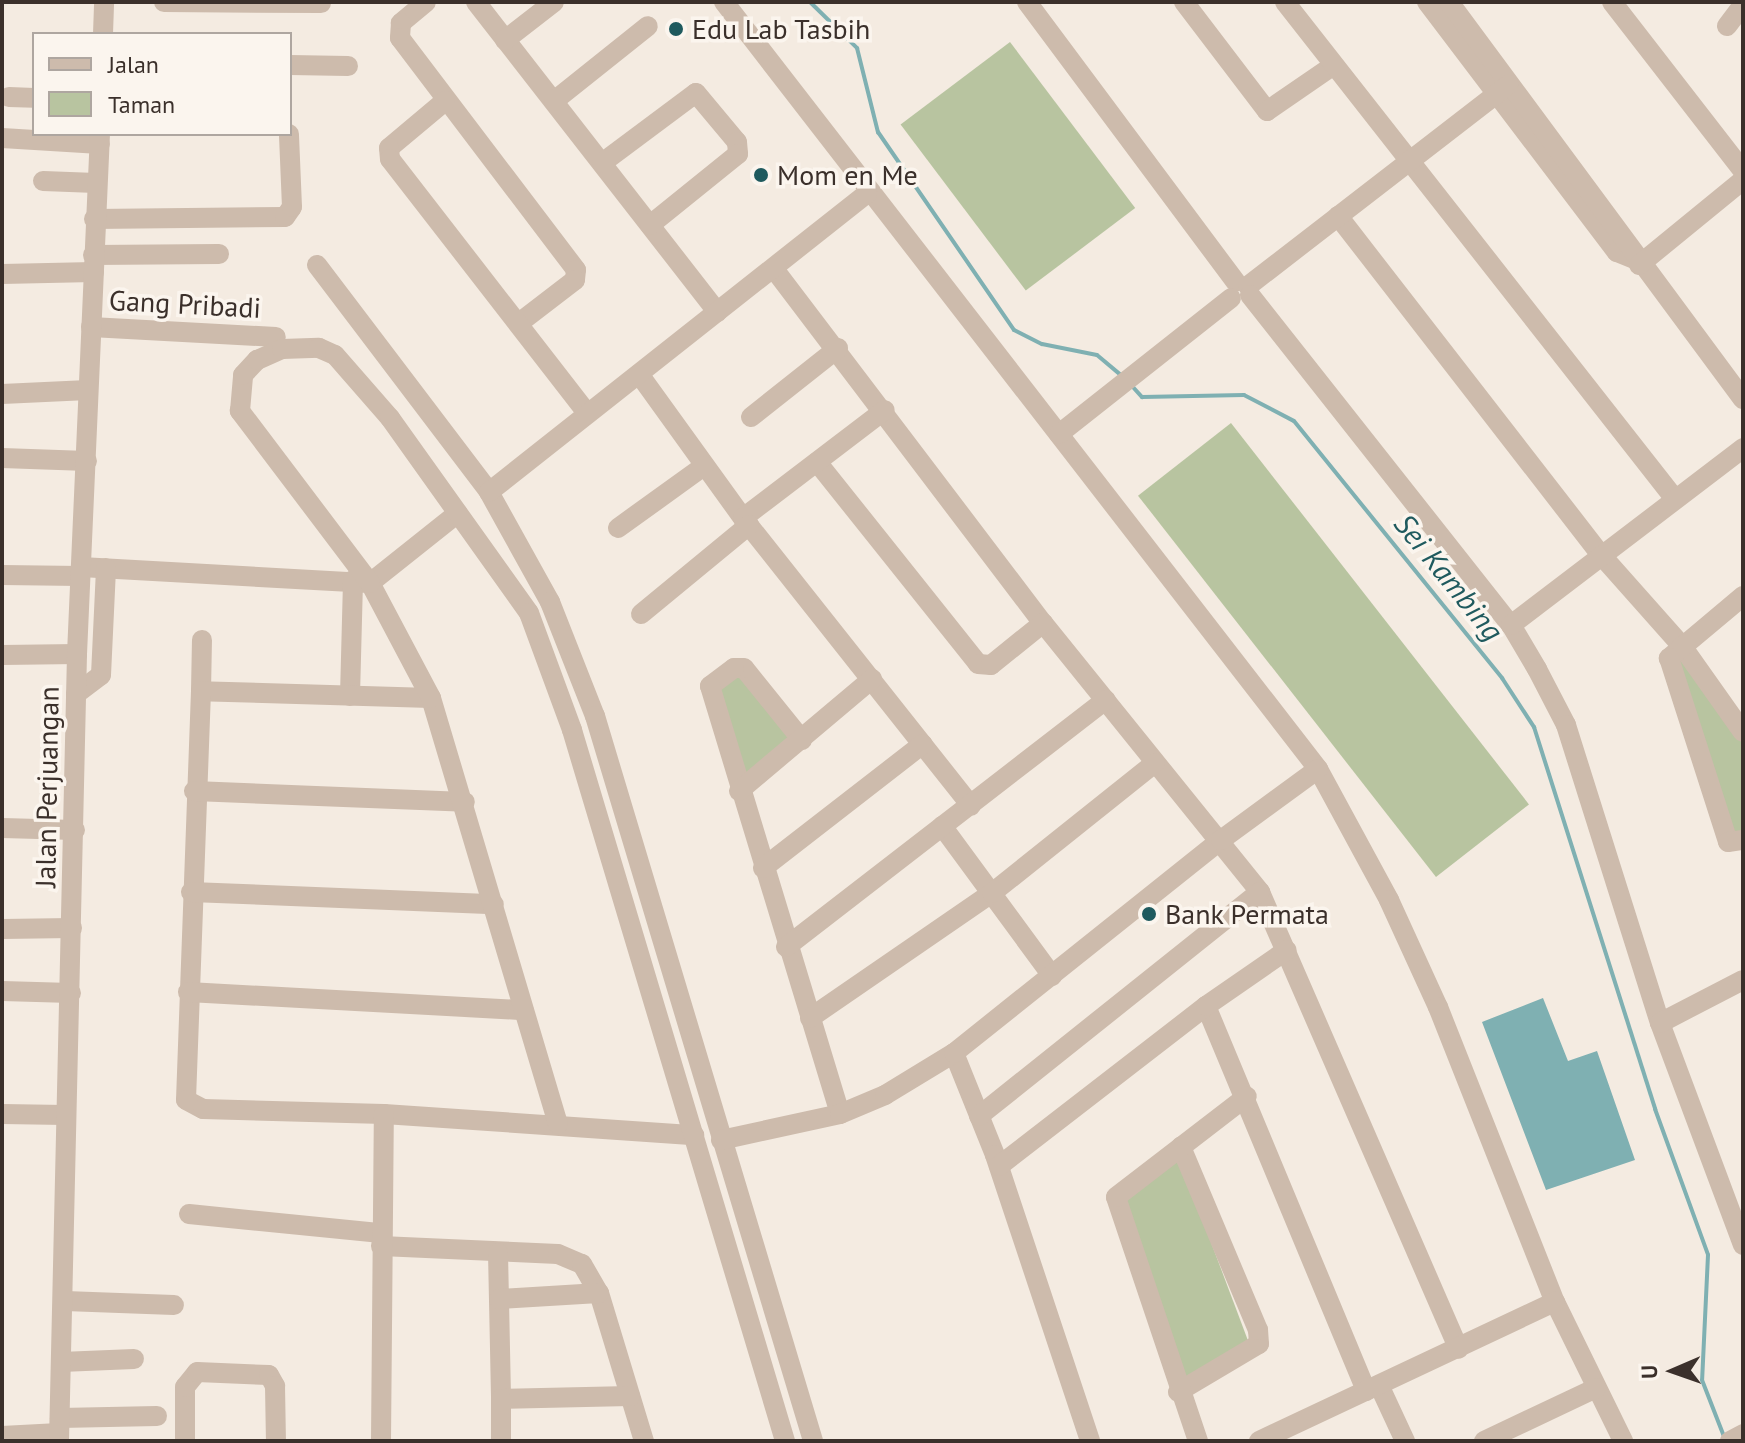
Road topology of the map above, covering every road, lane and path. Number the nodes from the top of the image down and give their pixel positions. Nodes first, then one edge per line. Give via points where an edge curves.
1 (104, 2) edge
2 (164, 2) edge
3 (426, 2) edge
4 (476, 2) edge
5 (554, 2) edge
6 (724, 2) edge
7 (1027, 2) edge
8 (1184, 2) edge
9 (1285, 2) edge
10 (1427, 2) edge
11 (1449, 2) edge
12 (1612, 2) edge
13 (321, 3) edge
14 (1743, 5) edge
15 (648, 26) dead end
16 (1727, 26) dead end
17 (103, 32) edge
18 (505, 40) junction
19 (292, 65) edge
20 (1334, 65) junction
21 (348, 66) dead end
22 (1504, 88) junction
23 (9, 97) dead end
24 (32, 98) edge
25 (445, 101) junction
26 (554, 101) junction
27 (289, 136) edge
28 (2, 138) edge
29 (100, 139) edge
30 (1412, 159) junction
31 (602, 163) junction
32 (1743, 171) edge
33 (1743, 180) edge
34 (43, 181) dead end
35 (96, 183) junction
36 (867, 193) junction
37 (1338, 216) junction
38 (94, 219) junction
39 (650, 225) junction
40 (219, 254) dead end
41 (1637, 262) junction
42 (94, 264) junction
43 (317, 265) dead end
44 (774, 269) junction
45 (2, 274) edge
46 (1241, 291) junction
47 (717, 312) junction
48 (519, 323) junction
49 (91, 327) junction
50 (276, 337) dead end
51 (838, 348) junction
52 (639, 374) junction
53 (88, 390) junction
54 (2, 394) edge
55 (419, 398) junction
56 (1743, 399) edge
57 (885, 410) junction
58 (586, 412) junction
59 (751, 417) dead end
60 (390, 418) junction
61 (1059, 434) junction
62 (1743, 448) edge
63 (2, 458) edge
64 (87, 461) junction
65 (817, 462) junction
66 (704, 466) junction
67 (489, 492) junction
68 (1675, 499) junction
69 (458, 513) junction
70 (746, 522) junction
71 (618, 528) dead end
72 (1602, 556) junction
73 (106, 568) junction
74 (81, 571) junction
75 (2, 575) edge
76 (361, 581) junction
77 (1743, 596) edge
78 (550, 602) junction
79 (529, 613) junction
80 (641, 614) dead end
81 (1043, 623) junction
82 (1511, 625) junction
83 (202, 640) dead end
84 (1682, 646) junction
85 (77, 654) junction
86 (2, 655) edge
87 (872, 679) junction
88 (201, 691) junction
89 (76, 694) junction
90 (350, 696) junction
91 (431, 698) junction
92 (1106, 700) junction
93 (1743, 732) edge
94 (802, 740) junction
95 (923, 744) junction
96 (1155, 763) junction
97 (1318, 769) junction
98 (194, 791) junction
99 (739, 791) junction
100 (465, 802) junction
101 (971, 806) junction
102 (942, 826) junction
103 (2, 828) edge
104 (75, 830) junction
105 (1221, 840) junction
106 (1743, 840) edge
107 (763, 868) junction
108 (191, 892) junction
109 (1260, 892) junction
110 (992, 893) junction
111 (494, 904) junction
112 (72, 928) junction
113 (2, 929) edge
114 (786, 947) junction
115 (1287, 950) junction
116 (1052, 976) junction
117 (1743, 980) edge
118 (2, 991) edge
119 (188, 992) junction
120 (71, 993) junction
121 (1206, 1006) junction
122 (524, 1010) junction
123 (810, 1018) junction
124 (684, 1021) junction
125 (1660, 1023) junction
126 (660, 1028) junction
127 (954, 1053) junction
128 (1247, 1096) junction
129 (2, 1114) edge
130 (384, 1114) junction
131 (840, 1114) junction
132 (65, 1115) junction
133 (979, 1116) junction
134 (558, 1124) junction
135 (694, 1135) junction
136 (721, 1140) junction
137 (1181, 1147) junction
138 (999, 1166) junction
139 (189, 1214) dead end
140 (381, 1239) junction
141 (1743, 1245) edge
142 (753, 1248) junction
143 (498, 1253) junction
144 (731, 1257) junction
145 (599, 1293) junction
146 (499, 1299) junction
147 (65, 1301) junction
148 (1555, 1302) junction
149 (174, 1305) dead end
150 (1459, 1349) junction
151 (134, 1359) dead end
152 (61, 1362) junction
153 (1372, 1388) junction
154 (1596, 1388) junction
155 (1178, 1392) junction
156 (630, 1396) junction
157 (501, 1399) junction
158 (157, 1416) dead end
159 (59, 1431) edge
160 (2, 1436) edge
161 (185, 1441) edge
162 (276, 1441) edge
163 (381, 1441) edge
164 (501, 1441) edge
165 (644, 1441) edge
166 (785, 1441) edge
167 (813, 1441) edge
168 (1090, 1441) edge
169 (1198, 1441) edge
170 (1259, 1441) edge
171 (1405, 1441) edge
172 (1484, 1441) edge
173 (1623, 1441) edge

1 - 17 street
2 - 13 street
3 - 25 street via 401,23 398,33
4 - 18 street
5 - 18 street
6 - 36 street
7 - 46 street
8 - 20 street via 1267,111
9 - 20 street
10 - 22 street
11 - 22 street
12 - 32 street
14 - 16 street
15 - 26 street
18 - 26 street
19 - 21 street
20 - 30 street
22 - 30 street
22 - 41 street via 1617,252
23 - 24 street
25 - 48 street via 389,148 389,156
25 - 48 street via 576,270 575,280
26 - 31 street
27 - 38 street via 292,207 285,217
28 - 29 street
29 - 35 street, Jalan Perjuangan
30 - 37 street
30 - 68 street
31 - 39 street
31 - 39 street via 696,93 737,142 738,154
33 - 41 street
34 - 35 street
35 - 38 street, Jalan Perjuangan
36 - 44 street
36 - 61 street
37 - 46 street
37 - 72 street
38 - 42 street, Jalan Perjuangan
39 - 47 street
40 - 42 street
41 - 56 street
42 - 45 street
42 - 49 street, Jalan Perjuangan
43 - 55 street
44 - 47 street
44 - 51 street
46 - 61 street
46 - 82 street
47 - 52 street
48 - 58 street
49 - 50 street, Gang Pribadi
49 - 53 street, Jalan Perjuangan
51 - 57 street
51 - 59 street
52 - 58 street
52 - 66 street
53 - 54 street
53 - 64 street, Jalan Perjuangan
55 - 60 street
55 - 67 street
57 - 65 street
57 - 81 street
58 - 67 street
60 - 69 street
60 - 76 street via 335,355 319,348 282,349 257,360 239,389 245,421
61 - 97 street
62 - 68 street
63 - 64 street
64 - 74 street, Jalan Perjuangan
65 - 70 street
65 - 81 street via 978,664 991,665
66 - 70 street
66 - 71 street
67 - 78 street
68 - 72 street
69 - 76 street
69 - 79 street
70 - 80 street
70 - 87 street
72 - 82 street
72 - 84 street
73 - 74 street
73 - 76 street
73 - 89 street via 101,675
74 - 75 street
74 - 85 street, Jalan Perjuangan
76 - 90 street
76 - 91 street
77 - 84 street
78 - 79 street
78 - 124 street via 595,716
79 - 126 street via 572,730
81 - 92 street
82 - 125 street via 1566,725
83 - 88 street
84 - 93 street
84 - 106 street via 1670,661 1728,842
85 - 86 street
85 - 89 street, Jalan Perjuangan
87 - 94 street
87 - 95 street
88 - 90 street
88 - 98 street
89 - 104 street, Jalan Perjuangan
90 - 91 street
91 - 100 street
92 - 96 street
92 - 101 street
94 - 99 street
94 - 99 street via 744,668 719,677 708,695
95 - 101 street
95 - 107 street
96 - 105 street
96 - 110 street
97 - 105 street
97 - 148 street via 1389,900 1438,1007
98 - 100 street
98 - 108 street
99 - 107 street
100 - 111 street
101 - 102 street
102 - 110 street
102 - 114 street
103 - 104 street
104 - 112 street, Jalan Perjuangan
105 - 109 street
105 - 116 street
107 - 114 street
108 - 111 street
108 - 119 street
109 - 115 street
109 - 133 street
110 - 116 street
110 - 123 street
111 - 122 street
112 - 113 street
112 - 120 street, Jalan Perjuangan
114 - 123 street
115 - 121 street
115 - 150 street
116 - 127 street
117 - 125 street
118 - 120 street
119 - 122 street
119 - 130 street via 185,1097 192,1106
120 - 132 street, Jalan Perjuangan
121 - 128 street
121 - 138 street
122 - 134 street
123 - 131 street
124 - 126 street
124 - 136 street
125 - 141 street
126 - 135 street
127 - 131 street via 885,1095
127 - 133 street
128 - 137 street
128 - 153 street
129 - 132 street
130 - 134 street
130 - 140 street
131 - 136 street
132 - 147 street, Jalan Perjuangan
133 - 138 street
134 - 135 street
135 - 144 street
136 - 142 street
137 - 155 street via 1116,1197
137 - 155 street via 1258,1330 1259,1344
138 - 168 street
139 - 140 street
140 - 143 street
140 - 163 street
142 - 144 street
142 - 167 street
143 - 145 street via 558,1254 582,1264
143 - 146 street
144 - 166 street
145 - 146 street
145 - 156 street
146 - 157 street
147 - 149 street
147 - 152 street, Jalan Perjuangan
148 - 150 street
148 - 154 street
150 - 153 street
151 - 152 street
152 - 159 street, Jalan Perjuangan
153 - 170 street
153 - 171 street
154 - 172 street
154 - 173 street
155 - 169 street
156 - 157 street
156 - 165 street
157 - 164 street
158 - 159 street
159 - 160 street
161 - 162 street via 185,1387 197,1372 269,1375 275,1386

